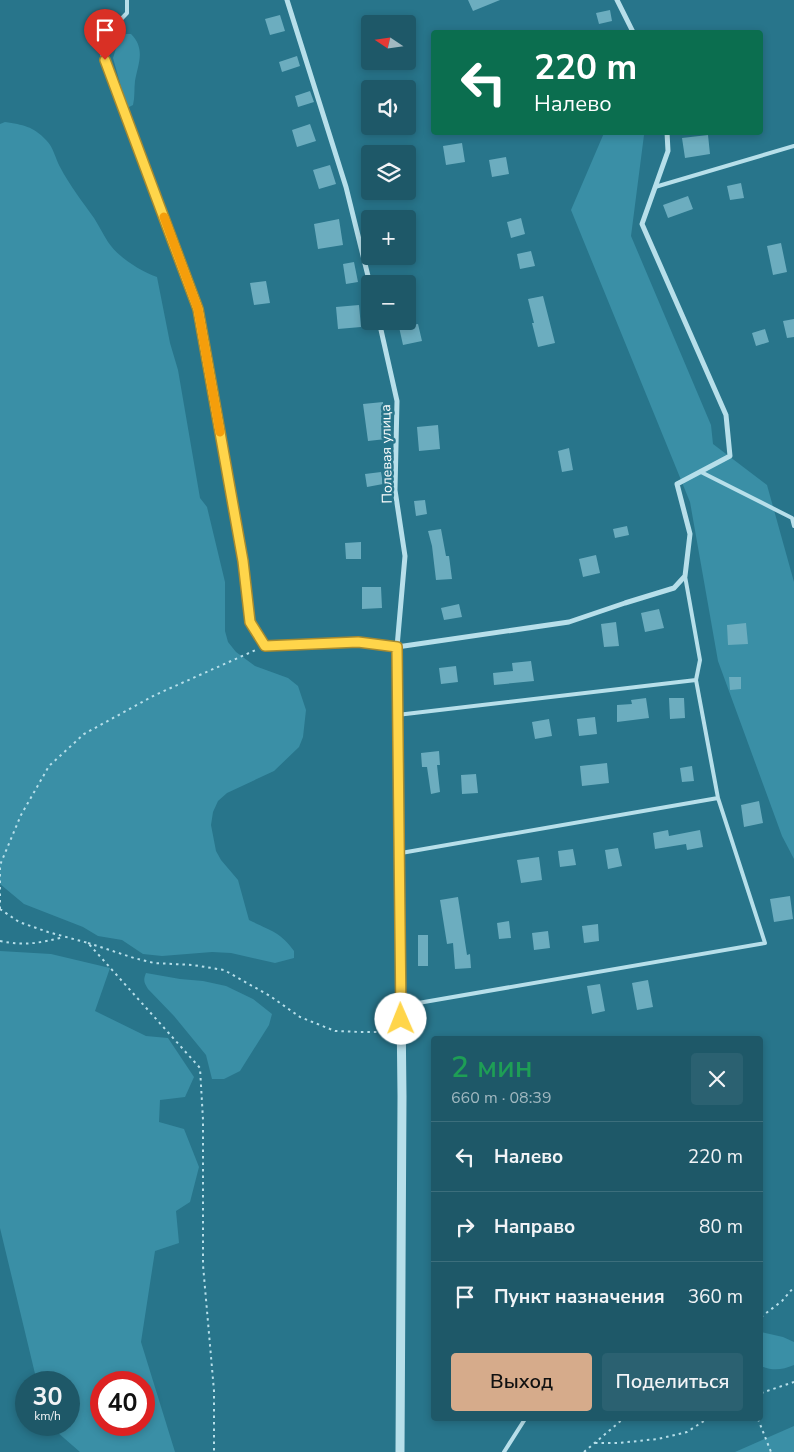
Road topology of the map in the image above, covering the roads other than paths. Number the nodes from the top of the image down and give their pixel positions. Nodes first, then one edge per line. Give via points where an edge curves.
1 (127, 0) edge
2 (287, 0) edge
3 (616, 0) edge
4 (632, 30) edge
5 (667, 135) edge
6 (794, 146) edge
7 (655, 187) junction
8 (368, 275) edge
9 (381, 330) edge
10 (701, 472) junction
11 (794, 526) edge
12 (685, 576) junction
13 (397, 647) junction
14 (696, 680) junction
15 (398, 716) junction
16 (718, 798) junction
17 (399, 853) junction
18 (400, 1006) junction
19 (524, 1421) edge
20 (400, 1452) edge
21 (504, 1452) edge

1 - 13 lane via 127,13 98,43 198,309 243,561 250,622 265,646 358,642
2 - 8 street via 346,187
3 - 4 street
5 - 7 street via 668,151
6 - 7 lane
7 - 10 street via 642,224 726,415 730,456
9 - 13 street, Полевая улица via 397,401 395,490 405,556
10 - 11 lane via 792,518
10 - 12 street via 677,484 690,534
12 - 13 street via 674,588 569,622
12 - 14 lane via 700,660
13 - 15 street
14 - 15 lane
14 - 16 lane
15 - 17 street
16 - 17 lane
16 - 18 lane via 766,943
17 - 18 street
18 - 20 street
19 - 21 lane

